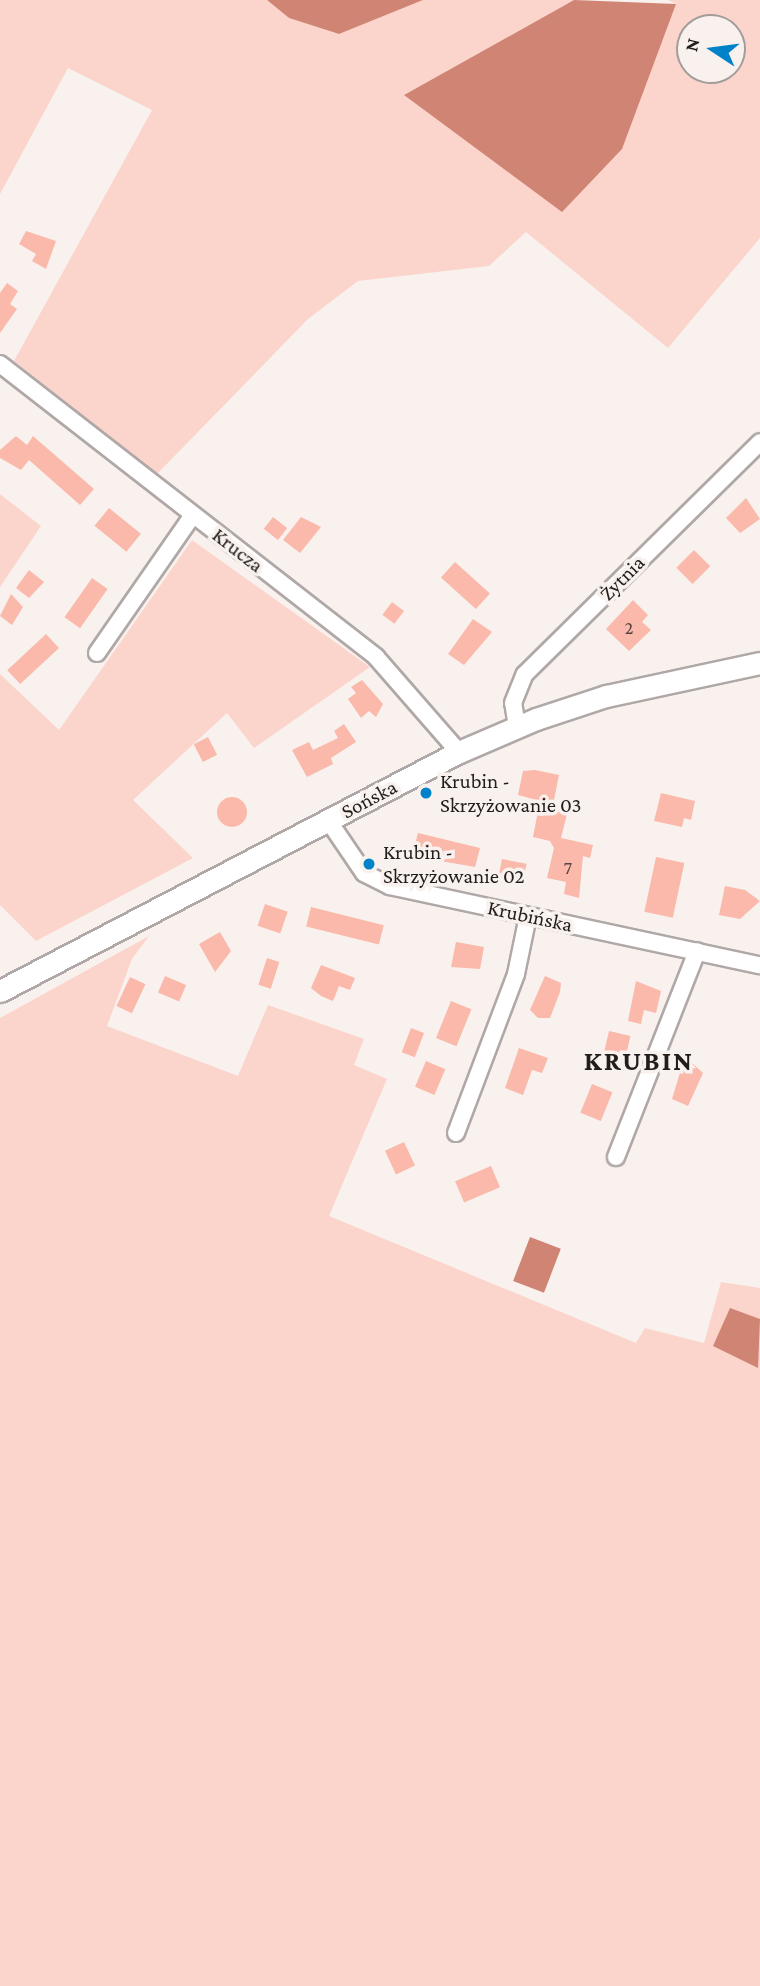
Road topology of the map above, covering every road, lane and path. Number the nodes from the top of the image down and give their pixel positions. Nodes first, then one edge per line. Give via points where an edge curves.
1 (3, 372) edge
2 (760, 442) edge
3 (193, 515) junction
4 (97, 653) dead end
5 (760, 663) edge
6 (517, 727) junction
7 (459, 752) junction
8 (328, 820) junction
9 (528, 916) junction
10 (697, 951) junction
11 (760, 965) edge
12 (0, 991) edge
13 (456, 1133) dead end
14 (616, 1157) dead end

1 - 3 street, Krucza
2 - 6 street, Żytnia via 525,674 513,703
3 - 4 street
3 - 7 street, Krucza via 376,657
5 - 6 street, Sońska via 606,696
6 - 7 street, Sońska
7 - 8 street, Sońska
8 - 9 street, Krubińska via 357,864 376,880
8 - 12 street, Sońska
9 - 10 street, Krubińska
9 - 13 street via 516,974
10 - 11 street, Krubińska
10 - 14 street

